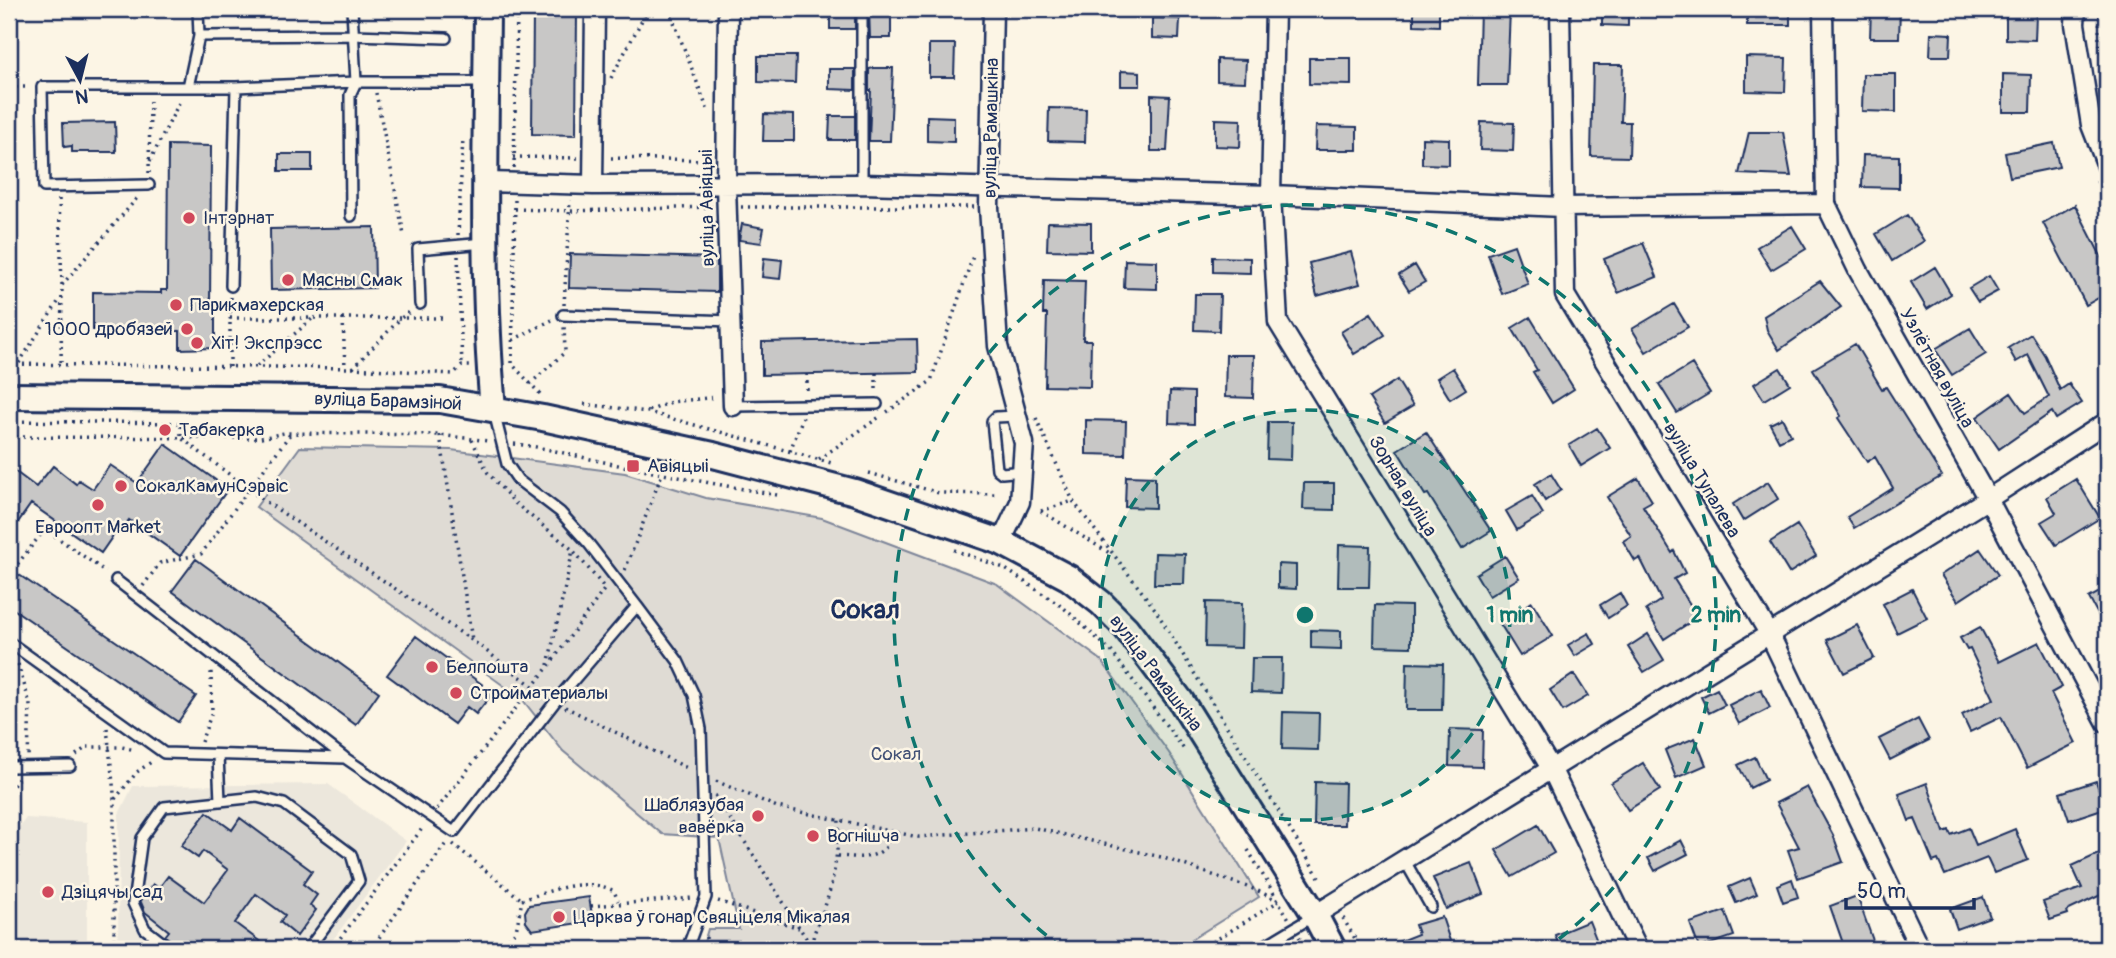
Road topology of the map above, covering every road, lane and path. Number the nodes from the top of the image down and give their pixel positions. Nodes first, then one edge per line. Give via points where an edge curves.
1 (198, 9) edge
2 (352, 9) edge
3 (487, 9) edge
4 (517, 9) edge
5 (595, 9) edge
6 (648, 9) edge
7 (669, 9) edge
8 (729, 9) edge
9 (862, 9) edge
10 (993, 9) edge
11 (1275, 9) edge
12 (1560, 9) edge
13 (1823, 9) edge
14 (2076, 9) edge
15 (2100, 9) edge
16 (354, 35) junction
17 (199, 36) junction
18 (446, 38) dead end
19 (356, 82) junction
20 (374, 82) junction
21 (487, 82) junction
22 (2107, 82) edge
23 (9, 87) edge
24 (42, 87) junction
25 (188, 87) junction
26 (236, 87) junction
27 (594, 111) junction
28 (712, 122) dead end
29 (463, 133) dead end
30 (513, 157) junction
31 (594, 158) junction
32 (727, 160) junction
33 (149, 163) dead end
34 (2107, 166) edge
35 (487, 182) junction
36 (514, 182) junction
37 (570, 184) junction
38 (862, 184) junction
39 (149, 185) dead end
40 (593, 185) junction
41 (726, 185) junction
42 (58, 186) junction
43 (990, 187) junction
44 (9, 195) edge
45 (1271, 195) junction
46 (1826, 204) junction
47 (989, 206) junction
48 (727, 207) junction
49 (1562, 207) junction
50 (515, 209) junction
51 (570, 211) junction
52 (351, 216) dead end
53 (11, 229) edge
54 (404, 235) dead end
55 (486, 243) junction
56 (457, 244) junction
57 (977, 244) dead end
58 (231, 286) joint
59 (61, 297) junction
60 (420, 304) joint
61 (564, 315) junction
62 (10, 316) edge
63 (230, 318) junction
64 (313, 318) junction
65 (401, 318) junction
66 (445, 318) dead end
67 (344, 319) junction
68 (731, 321) junction
69 (513, 340) junction
70 (10, 364) edge
71 (18, 364) junction
72 (61, 365) junction
73 (462, 366) dead end
74 (255, 367) junction
75 (230, 368) junction
76 (345, 368) junction
77 (353, 368) junction
78 (441, 374) dead end
79 (807, 374) dead end
80 (530, 384) junction
81 (9, 396) edge
82 (546, 400) dead end
83 (733, 401) junction
84 (571, 402) dead end
85 (877, 404) dead end
86 (807, 405) junction
87 (494, 408) junction
88 (648, 412) junction
89 (1024, 412) junction
90 (9, 421) edge
91 (2107, 422) edge
92 (292, 433) junction
93 (9, 437) edge
94 (181, 438) junction
95 (472, 440) dead end
96 (540, 446) dead end
97 (790, 451) junction
98 (819, 459) junction
99 (846, 467) dead end
100 (859, 471) dead end
101 (1023, 471) junction
102 (662, 474) junction
103 (250, 489) junction
104 (999, 494) dead end
105 (782, 496) dead end
106 (1988, 499) junction
107 (1073, 500) junction
108 (1001, 542) junction
109 (952, 549) dead end
110 (573, 550) junction
111 (1113, 555) junction
112 (9, 575) edge
113 (617, 579) junction
114 (116, 580) joint
115 (605, 588) junction
116 (136, 595) junction
117 (637, 606) junction
118 (1769, 633) junction
119 (472, 641) junction
120 (196, 642) junction
121 (11, 644) edge
122 (548, 667) junction
123 (532, 687) junction
124 (555, 702) junction
125 (104, 709) junction
126 (2107, 723) edge
127 (111, 747) junction
128 (137, 750) dead end
129 (147, 754) dead end
130 (197, 754) junction
131 (218, 755) junction
132 (1189, 755) dead end
133 (345, 758) junction
134 (28, 766) junction
135 (70, 766) joint
136 (9, 767) edge
137 (1551, 768) junction
138 (703, 776) junction
139 (114, 801) junction
140 (220, 801) junction
141 (431, 816) junction
142 (839, 820) junction
143 (887, 830) junction
144 (1245, 845) dead end
145 (838, 856) junction
146 (1405, 862) junction
147 (1320, 877) dead end
148 (706, 897) junction
149 (522, 900) junction
150 (1279, 901) junction
151 (618, 902) junction
152 (590, 906) dead end
153 (1431, 907) dead end
154 (1342, 914) dead end
155 (1315, 915) junction
156 (799, 928) junction
157 (812, 948) edge
158 (114, 949) edge
159 (171, 949) edge
160 (308, 949) edge
161 (332, 949) edge
162 (371, 949) edge
163 (499, 949) edge
164 (687, 949) edge
165 (1201, 949) edge
166 (1259, 949) edge
167 (1333, 949) edge
168 (1361, 949) edge
169 (1638, 949) edge
170 (1920, 949) edge

1 - 17 lane
2 - 16 lane
3 - 21 street
4 - 30 path
5 - 27 street
6 - 27 path
7 - 28 path
8 - 32 street, вуліца Авіяцыі
9 - 38 lane
10 - 43 street, вуліца Рамашкіна
11 - 45 street, Зорная вуліца
12 - 49 street, вуліца Тупалева
13 - 46 street, Узлётная вуліца
14 - 34 street via 2091,125
15 - 22 path via 2099,40
16 - 17 lane
16 - 18 lane
16 - 19 lane
17 - 25 lane
19 - 20 lane
19 - 26 lane
19 - 52 lane via 350,95
20 - 21 lane
20 - 54 path
21 - 35 street
23 - 24 path
24 - 25 lane
24 - 42 lane via 44,187
25 - 26 lane
25 - 33 path
26 - 58 lane
27 - 31 street
29 - 56 path
30 - 31 path
30 - 36 path
31 - 32 path
31 - 40 street
32 - 41 street, вуліца Авіяцыі
35 - 36 street
35 - 55 street
36 - 37 street
36 - 50 path
37 - 40 street
37 - 51 path
38 - 41 street
38 - 43 street
39 - 42 lane
40 - 41 street
41 - 48 street, вуліца Авіяцыі
42 - 59 path
43 - 45 street
43 - 47 street, вуліца Рамашкіна
44 - 53 path via 13,200
45 - 49 street
45 - 137 street, Зорная вуліца via 1278,322
46 - 49 street
46 - 106 street, Узлётная вуліца via 1858,270
47 - 48 path
47 - 89 street, вуліца Рамашкіна via 998,346
48 - 51 path
48 - 68 street, вуліца Авіяцыі
49 - 118 street, вуліца Тупалева via 1565,295
50 - 51 path
50 - 69 path
51 - 61 path
53 - 62 path
55 - 56 lane
55 - 87 street
56 - 60 lane via 418,249
56 - 73 path
57 - 98 path via 931,381
58 - 63 path
59 - 71 path
59 - 72 path
60 - 65 path
61 - 68 lane
61 - 69 path
61 - 80 path via 565,352
62 - 70 path
63 - 64 path
63 - 75 path
64 - 67 path
64 - 74 path
65 - 66 path
65 - 67 path
65 - 77 path
67 - 76 path
68 - 83 street, вуліца Авіяцыі
69 - 80 path via 512,364
70 - 71 path
71 - 72 path
72 - 75 path
74 - 75 path
74 - 76 path
76 - 77 path
77 - 78 path
79 - 86 path
80 - 82 path
81 - 87 street, вуліца Барамзіной via 428,400
83 - 86 lane
83 - 88 path via 671,402
84 - 88 path
85 - 86 lane
86 - 97 path
87 - 108 street, вуліца Барамзіной via 638,437 855,492
87 - 113 lane via 507,464 518,480 560,512
88 - 97 path
89 - 101 street, вуліца Рамашкіна
89 - 101 lane via 992,421 997,469 1002,473
89 - 107 path
90 - 94 path via 181,423
91 - 106 street
92 - 94 path via 261,438
92 - 103 path
92 - 119 path via 440,435
93 - 94 path
94 - 103 path
95 - 110 path via 488,473 516,504
96 - 102 path
97 - 98 path
98 - 99 path
100 - 104 path via 939,493
101 - 108 street, вуліца Рамашкіна via 1020,502
102 - 105 path
102 - 113 path via 625,570
103 - 116 path via 201,554 160,564
103 - 119 path
106 - 118 street
106 - 126 street, Узлётная вуліца
107 - 111 path
107 - 111 path via 1041,511
108 - 155 street, вуліца Рамашкіна via 1069,578 1126,628 1181,701
109 - 132 path via 1004,568 1064,608 1111,650
110 - 115 path
110 - 122 path
111 - 147 path via 1155,609
112 - 114 path via 45,529
113 - 115 path
113 - 117 lane
114 - 116 lane
115 - 122 path
116 - 120 lane
117 - 124 lane
117 - 138 lane via 678,661 694,695
118 - 137 street
118 - 170 street, вуліца Тупалева
119 - 123 path
120 - 130 path via 211,673 212,712
120 - 133 lane
121 - 125 lane
121 - 134 path via 30,704
122 - 123 path
123 - 124 path
123 - 141 path
124 - 138 path
124 - 141 lane via 454,832
125 - 127 path
125 - 130 lane via 164,753
127 - 128 path
127 - 135 path via 87,747
127 - 139 path
129 - 139 path via 157,758 137,772
130 - 131 lane
131 - 133 lane
131 - 140 lane
133 - 141 lane
134 - 135 lane
134 - 136 lane
137 - 146 street
137 - 169 street, Зорная вуліца
138 - 142 path via 777,807
138 - 148 lane
138 - 156 path
139 - 158 path
140 - 159 lane via 164,807 142,838 133,903 145,929
140 - 160 lane via 257,797 284,804 351,854 359,880
141 - 161 path
142 - 143 path
142 - 145 path
143 - 145 path via 888,845 881,853 870,858
143 - 150 path via 918,837 1035,828 1161,857
144 - 150 path
145 - 157 path
146 - 153 lane
146 - 155 street
148 - 151 path
148 - 156 path
148 - 164 lane
149 - 151 path via 559,888 589,885 614,891
149 - 162 path via 448,841
149 - 163 path via 516,931
150 - 165 path
151 - 152 path
154 - 168 path
155 - 166 lane
155 - 167 street, вуліца Рамашкіна
156 - 157 path

